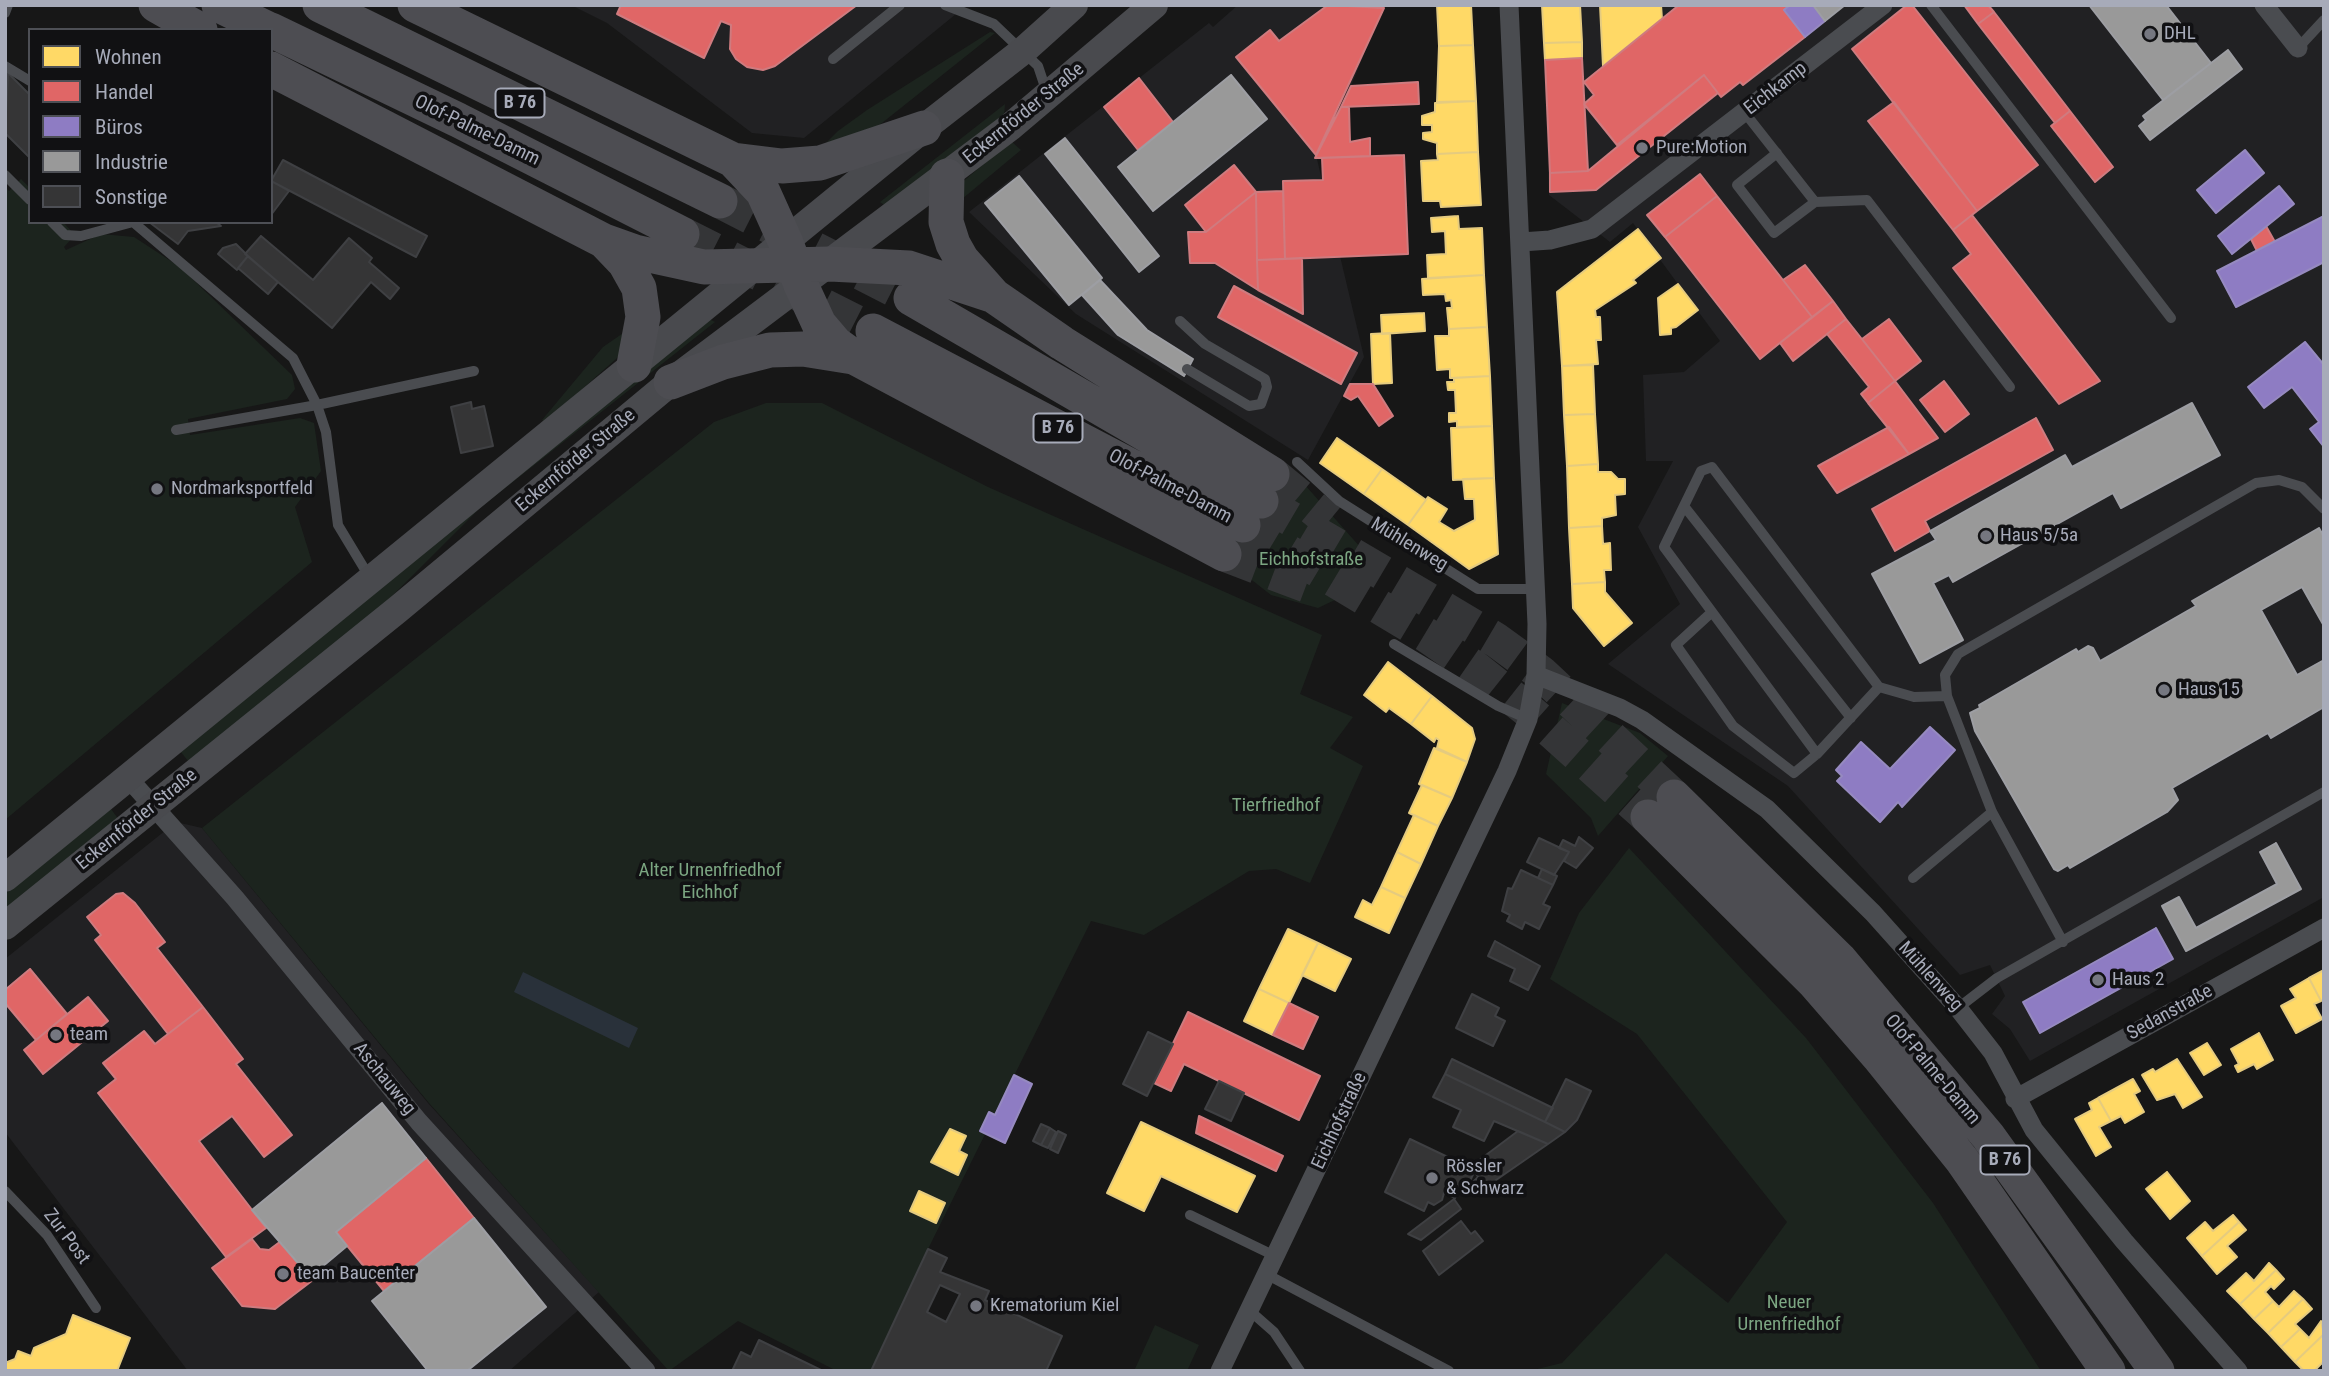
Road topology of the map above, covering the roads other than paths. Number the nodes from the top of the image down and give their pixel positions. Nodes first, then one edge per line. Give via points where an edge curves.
1 (8, 5) edge
2 (156, 5) edge
3 (219, 5) edge
4 (320, 5) edge
5 (415, 5) edge
6 (900, 5) edge
7 (945, 5) edge
8 (1074, 5) edge
9 (1154, 5) edge
10 (1509, 5) edge
11 (1882, 5) edge
12 (1931, 5) edge
13 (2264, 5) edge
14 (5, 13) edge
15 (2324, 20) edge
16 (197, 28) edge
17 (267, 28) edge
18 (273, 31) edge
19 (2298, 48) joint
20 (1024, 50) junction
21 (833, 59) dead end
22 (5, 65) edge
23 (273, 70) edge
24 (28, 80) edge
25 (1047, 97) junction
26 (1745, 113) junction
27 (924, 128) junction
28 (1777, 153) junction
29 (733, 160) junction
30 (5, 175) edge
31 (947, 176) junction
32 (28, 198) edge
33 (720, 201) tunnel mouth
34 (1815, 202) junction
35 (54, 224) edge
36 (126, 224) edge
37 (135, 224) edge
38 (682, 234) tunnel mouth
39 (604, 241) junction
40 (1521, 242) junction
41 (794, 264) junction
42 (830, 264) junction
43 (758, 266) junction
44 (994, 296) junction
45 (911, 298) tunnel mouth
46 (2171, 318) dead end
47 (1180, 321) dead end
48 (864, 344) junction
49 (634, 365) junction
50 (1187, 369) dead end
51 (474, 371) dead end
52 (671, 382) junction
53 (2010, 387) dead end
54 (317, 405) junction
55 (176, 430) dead end
56 (1268, 490) junction
57 (1684, 506) junction
58 (2324, 509) edge
59 (1224, 554) tunnel mouth
60 (371, 580) junction
61 (1536, 589) junction
62 (1712, 612) junction
63 (1394, 644) dead end
64 (1536, 675) junction
65 (1880, 687) junction
66 (1947, 696) junction
67 (1851, 718) junction
68 (1528, 719) junction
69 (1817, 754) junction
70 (129, 779) junction
71 (2324, 792) edge
72 (153, 808) junction
73 (1992, 813) junction
74 (5, 878) edge
75 (1913, 878) dead end
76 (5, 926) edge
77 (2324, 928) edge
78 (2063, 942) junction
79 (1958, 1008) junction
80 (2015, 1098) junction
81 (5, 1191) edge
82 (1189, 1216) dead end
83 (1275, 1256) junction
84 (1266, 1274) junction
85 (96, 1308) dead end
86 (1249, 1310) junction
87 (646, 1371) edge
88 (1220, 1371) edge
89 (1300, 1371) edge
90 (1449, 1371) edge
91 (2108, 1371) edge
92 (2157, 1371) edge
93 (2238, 1371) edge

1 - 14 lane
2 - 16 highway
3 - 17 highway, Olof-Palme-Damm / B 76
4 - 33 highway, B 76
5 - 29 highway
6 - 21 lane
7 - 20 lane via 995,24
8 - 20 main road, Eckernförder Straße
9 - 25 main road, Eckernförder Straße
10 - 40 street, Eichhofstraße
11 - 26 street, Eichkamp
12 - 46 lane
13 - 19 street
15 - 19 lane
18 - 38 highway, Olof-Palme-Damm / B 76
20 - 25 lane via 1038,65
20 - 27 main road, Eckernförder Straße
22 - 24 lane
23 - 39 highway
25 - 31 main road, Eckernförder Straße
26 - 28 lane
26 - 40 street, Eichkamp via 1592,229
27 - 29 highway via 820,163 782,166
27 - 41 main road, Eckernförder Straße
28 - 34 lane
28 - 34 lane via 1737,185 1774,233
29 - 41 highway via 763,192
30 - 32 lane
31 - 42 main road, Eckernförder Straße
31 - 44 highway via 946,222 953,244
34 - 53 lane via 1867,200
35 - 36 lane via 65,235 81,236
37 - 54 lane via 293,358
39 - 43 highway via 695,265
39 - 49 highway via 625,263 639,288 643,317
40 - 61 street, Eichhofstraße
41 - 42 highway
41 - 43 highway
41 - 48 highway via 826,334
41 - 52 main road, Eckernförder Straße
42 - 44 highway via 909,268
43 - 49 main road, Eckernförder Straße
44 - 56 highway
45 - 56 highway, Olof-Palme-Damm / B 76
47 - 50 lane via 1205,344 1265,379 1267,387 1261,404 1249,407
48 - 52 highway via 769,350
48 - 56 highway, Olof-Palme-Damm / B 76
48 - 59 highway
49 - 60 main road, Eckernförder Straße
51 - 54 lane
52 - 72 main road, Eckernförder Straße
54 - 55 lane
54 - 60 lane via 326,432 338,525
56 - 61 lane, Mühlenweg via 1339,501 1478,589
57 - 62 lane via 1664,547
57 - 65 lane via 1701,471 1712,467
57 - 67 lane
58 - 66 lane via 2302,487 2279,480 2256,483 1958,654 1945,675
60 - 70 main road, Eckernförder Straße
61 - 64 street, Eichhofstraße
62 - 69 lane
62 - 69 lane via 1676,645 1733,726 1794,773
63 - 68 lane via 1497,706
64 - 68 street, Eichhofstraße
64 - 79 street, Mühlenweg via 1642,720 1767,809 1872,913
65 - 66 lane via 1914,697
65 - 67 lane
66 - 73 lane
67 - 69 lane
68 - 83 street, Eichhofstraße
70 - 72 street, Aschauweg
70 - 74 main road, Eckernförder Straße
71 - 78 lane
72 - 76 main road, Eckernförder Straße
72 - 87 street, Aschauweg via 235,898 419,1122
73 - 75 lane
73 - 78 lane
77 - 80 street, Sedanstraße
78 - 79 lane via 1997,978
79 - 80 street, Mühlenweg via 1993,1053
80 - 93 street, Mühlenweg via 2034,1130 2116,1231
81 - 85 lane, Zur Post via 47,1235
82 - 83 lane
83 - 84 street, Eichhofstraße
84 - 86 street, Eichhofstraße
84 - 90 lane
86 - 88 street, Eichhofstraße
86 - 89 lane via 1274,1332
91 - 92 highway, Olof-Palme-Damm / B 76 via 1962,1160 1880,1058 1661,807 1858,981 1988,1136

